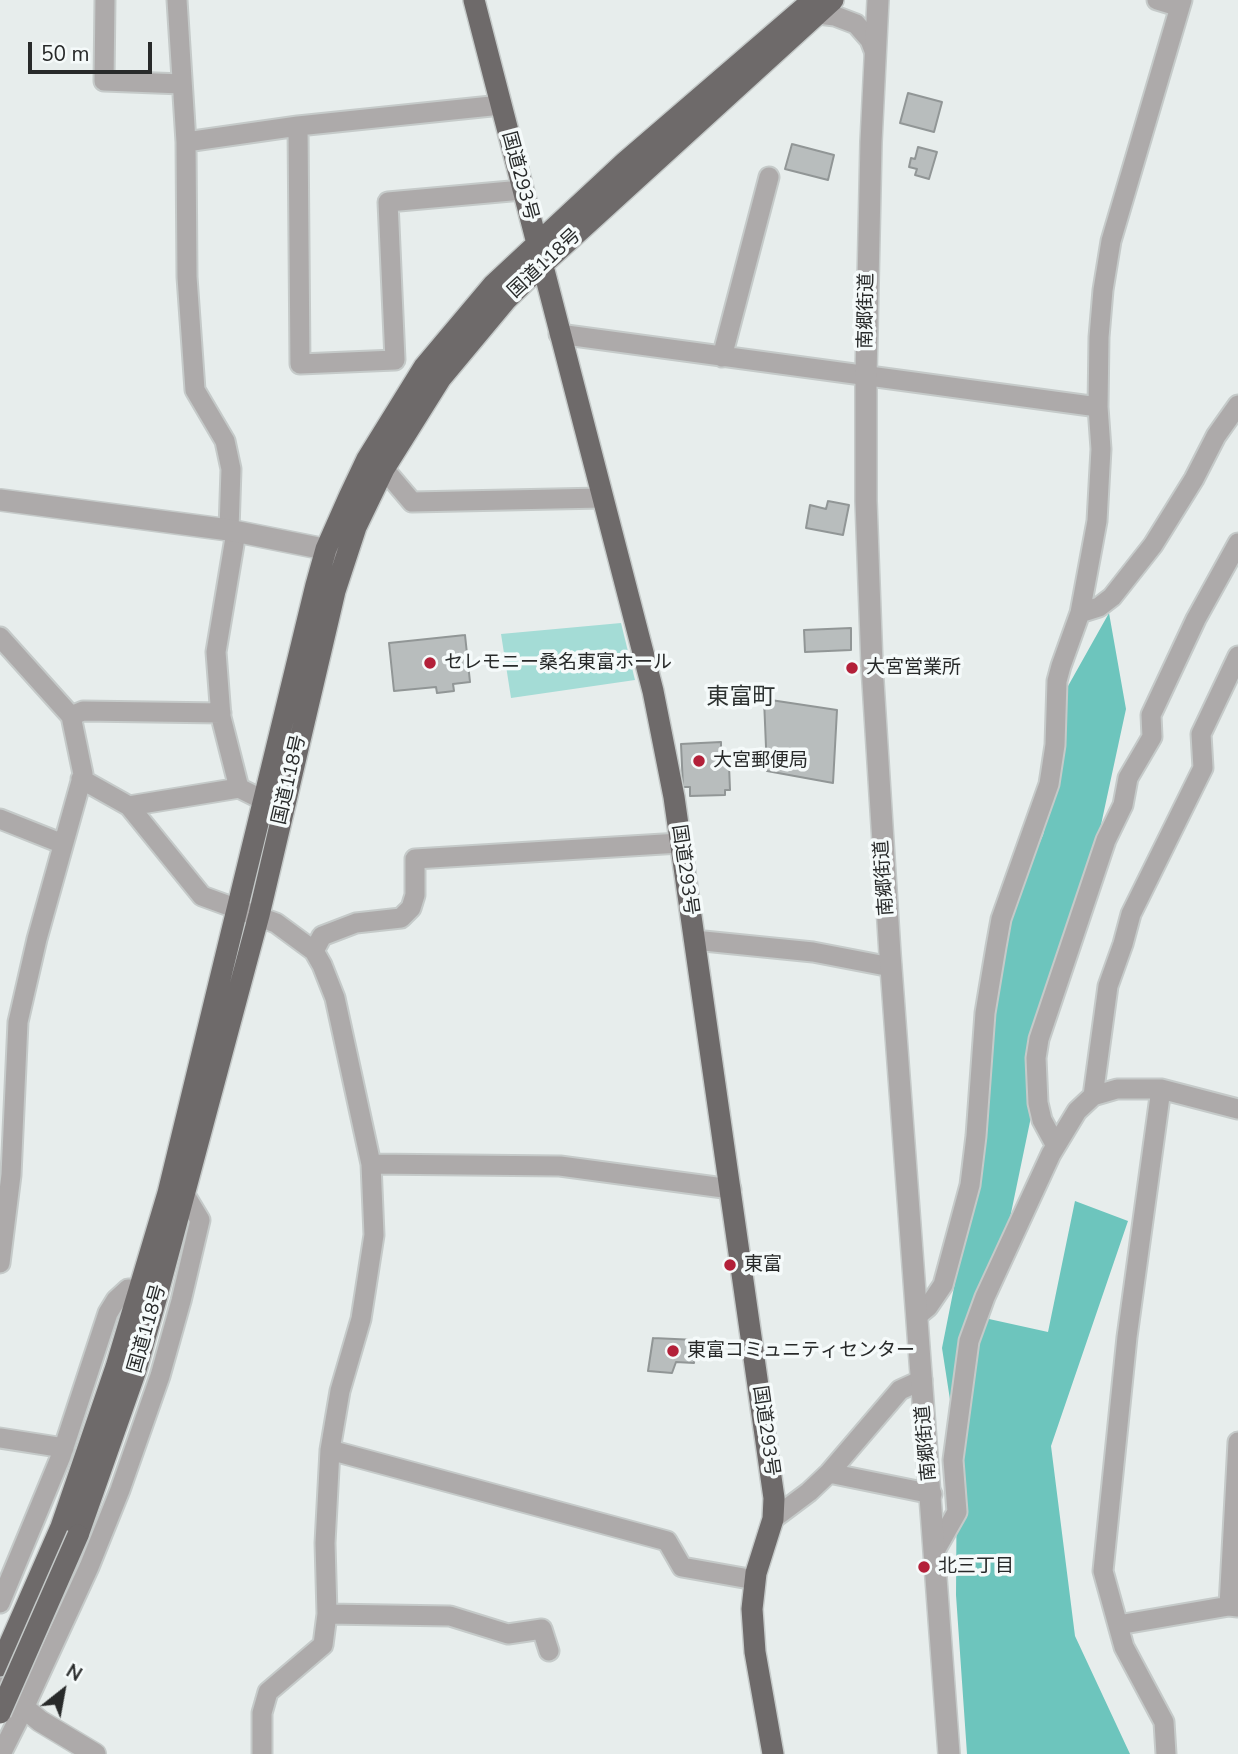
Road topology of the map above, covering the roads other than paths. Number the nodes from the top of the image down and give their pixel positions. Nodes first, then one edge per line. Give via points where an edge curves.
1 (105, 0) edge
2 (177, 0) edge
3 (474, 0) edge
4 (878, 0) edge
5 (1157, 0) edge
6 (1181, 4) edge
7 (822, 5) edge
8 (875, 53) junction
9 (182, 84) junction
10 (501, 106) junction
11 (298, 126) junction
12 (186, 142) junction
13 (769, 177) dead end
14 (522, 190) junction
15 (536, 243) junction
16 (541, 266) junction
17 (559, 334) junction
18 (722, 356) junction
19 (866, 376) junction
20 (1238, 405) edge
21 (1098, 407) junction
22 (384, 469) junction
23 (602, 498) junction
24 (0, 500) edge
25 (232, 531) junction
26 (1238, 543) edge
27 (336, 551) junction
28 (1080, 613) junction
29 (0, 637) edge
30 (1238, 656) edge
31 (220, 713) junction
32 (71, 716) junction
33 (81, 779) junction
34 (239, 789) junction
35 (263, 800) junction
36 (129, 806) junction
37 (0, 820) edge
38 (63, 844) junction
39 (680, 844) junction
40 (236, 910) junction
41 (258, 915) junction
42 (694, 940) junction
43 (314, 951) junction
44 (891, 967) junction
45 (1161, 1089) junction
46 (1093, 1096) junction
47 (1238, 1109) edge
48 (1056, 1146) junction
49 (371, 1164) junction
50 (730, 1189) junction
51 (185, 1195) junction
52 (0, 1263) edge
53 (139, 1289) junction
54 (917, 1316) junction
55 (922, 1380) junction
56 (0, 1438) edge
57 (1238, 1442) edge
58 (64, 1448) junction
59 (330, 1450) junction
60 (829, 1473) junction
61 (932, 1494) junction
62 (773, 1519) junction
63 (70, 1531) junction
64 (936, 1549) junction
65 (755, 1580) junction
66 (0, 1603) edge
67 (1234, 1606) edge
68 (327, 1614) junction
69 (1118, 1625) junction
70 (549, 1651) dead end
71 (0, 1667) edge
72 (0, 1688) edge
73 (24, 1708) junction
74 (0, 1713) edge
75 (86, 1752) edge
76 (1, 1754) edge
77 (262, 1754) edge
78 (773, 1754) edge
79 (949, 1754) edge
80 (1167, 1754) edge

1 - 9 street via 104,81
2 - 9 street
3 - 10 highway, 国道293号
4 - 8 street, 南郷街道
5 - 6 street
6 - 21 street via 1111,241 1099,337
7 - 8 street via 856,24
7 - 15 highway, 国道118号 via 625,162
7 - 16 highway, 国道118号
8 - 19 street, 南郷街道
9 - 12 street
10 - 11 street
10 - 14 highway, 国道293号
11 - 12 street
11 - 14 street via 300,364 395,359 388,202
12 - 25 street via 187,277 195,390 225,441 231,469
13 - 18 street
14 - 15 highway, 国道293号
15 - 16 highway, 国道293号
15 - 27 highway, 国道118号 via 485,293 424,367 368,459
16 - 17 highway, 国道293号
16 - 22 highway, 国道118号 via 440,377
17 - 18 street
17 - 23 highway, 国道293号
18 - 19 street
19 - 21 street
19 - 44 street, 南郷街道 via 872,666
20 - 28 street via 1153,545 1112,597
21 - 28 street via 1097,521
22 - 23 street via 412,502
22 - 27 highway, 国道118号
23 - 39 highway, 国道293号 via 658,714
24 - 25 street
25 - 27 street
25 - 31 street via 216,652
26 - 48 street via 1151,715 1152,737 1128,778 1123,805 1039,1039 1038,1103
27 - 35 highway, 国道118号 via 299,650
27 - 41 highway, 国道118号 via 318,655
28 - 54 street via 1057,681 1049,784 1001,919 985,1013 970,1185 943,1286
29 - 32 street
30 - 46 street via 1200,734 1203,768 1131,914 1108,986
31 - 32 street via 83,712
31 - 34 street
32 - 33 street
33 - 36 street
33 - 38 street
34 - 35 street
34 - 36 street
35 - 40 highway, 国道118号
36 - 40 street via 202,896
37 - 38 street
38 - 52 street via 18,1022 11,1175
39 - 42 highway, 国道293号
39 - 43 street via 415,859 415,895 401,918 356,923 322,936
40 - 41 street
40 - 53 highway, 国道118号
41 - 43 street
41 - 51 highway, 国道118号
42 - 44 street via 813,952
42 - 50 highway, 国道293号
43 - 49 street via 338,1009
44 - 54 street, 南郷街道
45 - 46 street via 1117,1089
45 - 47 street
45 - 69 street via 1127,1337 1103,1571
46 - 48 street via 1077,1111
48 - 64 street via 969,1341 953,1460 957,1512
49 - 50 street via 560,1166
49 - 59 street via 374,1235 361,1320 340,1391
50 - 62 highway, 国道293号 via 770,1467
51 - 63 highway, 国道118号 via 136,1370
51 - 73 street via 200,1220 160,1376 89,1567
53 - 58 street via 128,1289 107,1313
53 - 63 highway, 国道118号
54 - 55 street, 南郷街道
55 - 60 street via 900,1390
55 - 61 street, 南郷街道
56 - 58 street
57 - 67 street
58 - 66 street
59 - 65 street via 667,1541 682,1567
59 - 68 street
60 - 61 street
60 - 62 street
61 - 64 street, 南郷街道
62 - 65 highway, 国道293号
63 - 71 highway, 国道118号
63 - 74 highway, 国道118号, bridge
64 - 79 street, 南郷街道
65 - 78 highway, 国道293号 via 752,1628
67 - 69 street
68 - 70 street via 450,1616 508,1634 542,1629
68 - 77 street via 323,1645 268,1692 262,1713
69 - 80 street via 1124,1647 1164,1722
72 - 73 street
73 - 75 street
73 - 76 street

